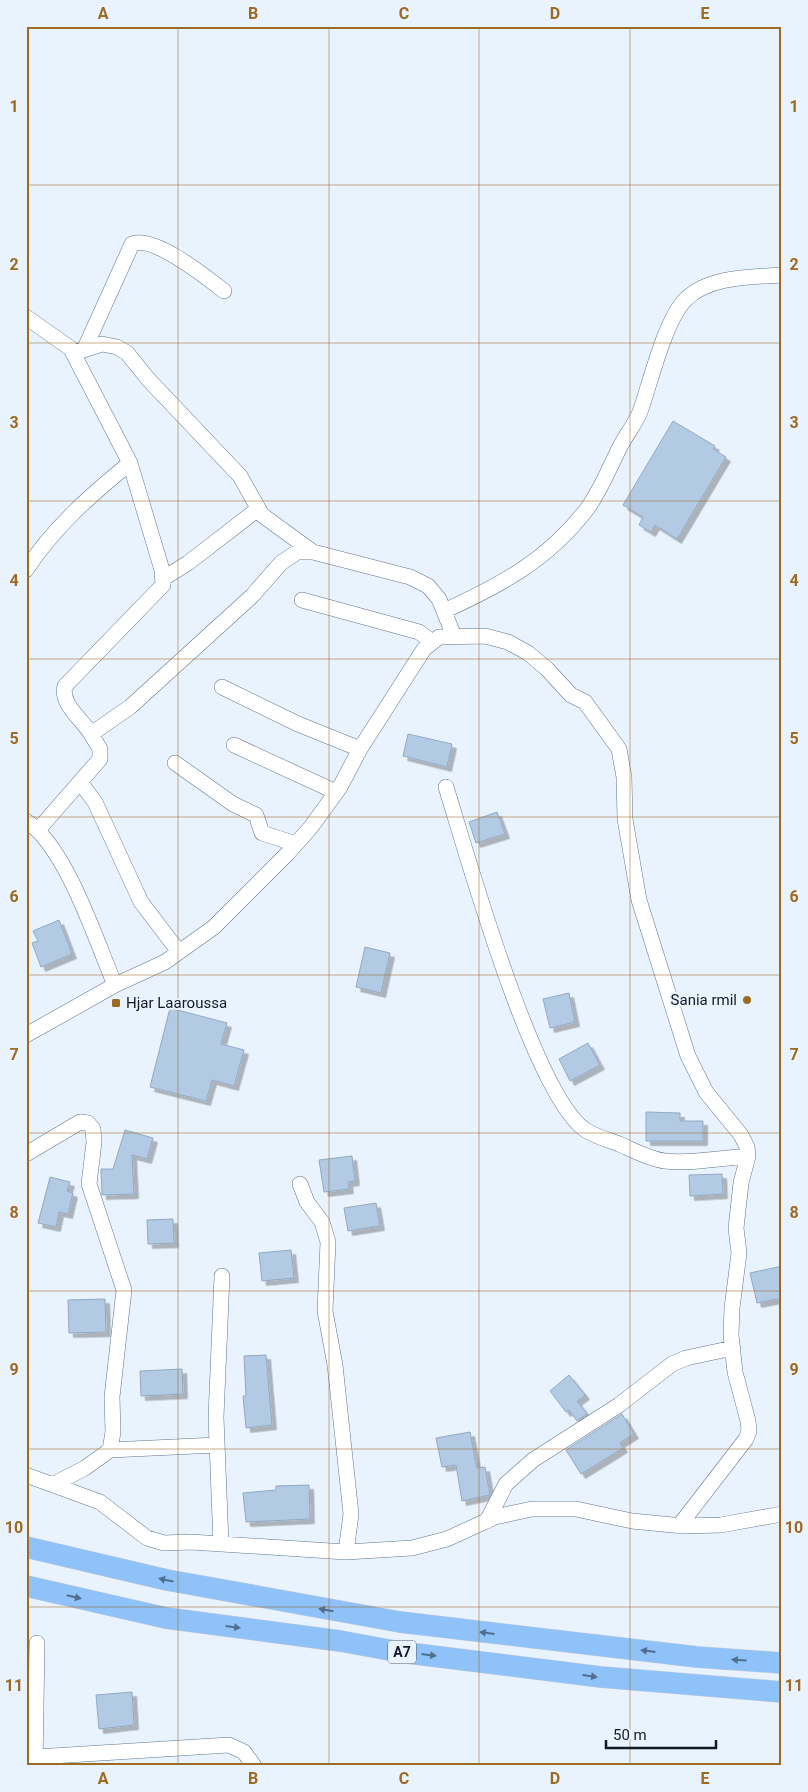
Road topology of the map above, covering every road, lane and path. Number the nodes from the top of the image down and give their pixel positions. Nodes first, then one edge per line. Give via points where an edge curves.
1 (782, 275) edge
2 (224, 290) dead end
3 (26, 317) edge
4 (78, 352) junction
5 (130, 463) junction
6 (258, 509) junction
7 (313, 552) junction
8 (26, 570) edge
9 (164, 578) junction
10 (302, 600) dead end
11 (444, 611) junction
12 (454, 636) junction
13 (432, 642) junction
14 (222, 687) dead end
15 (91, 734) junction
16 (234, 745) dead end
17 (360, 748) junction
18 (175, 763) dead end
19 (80, 782) junction
20 (446, 787) dead end
21 (336, 792) junction
22 (32, 826) edge
23 (296, 844) junction
24 (179, 952) junction
25 (115, 986) junction
26 (26, 1035) edge
27 (26, 1154) edge
28 (748, 1156) junction
29 (300, 1184) dead end
30 (222, 1276) dead end
31 (733, 1348) junction
32 (217, 1445) junction
33 (110, 1450) junction
34 (26, 1476) edge
35 (54, 1484) junction
36 (782, 1514) edge
37 (487, 1521) junction
38 (679, 1526) junction
39 (221, 1544) junction
40 (26, 1547) edge
41 (346, 1552) junction
42 (26, 1586) edge
43 (37, 1643) dead end
44 (782, 1663) edge
45 (782, 1692) edge
46 (36, 1762) edge
47 (254, 1766) edge

1 - 11 street via 712,284 684,301 672,320 640,412 588,508 528,567 501,585
2 - 4 street via 189,263 142,242 132,244
3 - 4 street
4 - 5 street
4 - 6 street via 102,344 127,353 240,476
5 - 8 street via 88,497
5 - 9 street
6 - 7 street
6 - 9 street
7 - 11 street via 410,577 428,586 440,599
7 - 15 street via 297,552 290,556 172,670 130,707
9 - 15 street via 160,591 65,686 65,700
10 - 13 street via 419,632
11 - 12 street
12 - 13 street via 439,637
12 - 28 street via 485,636 508,642 528,653 571,695 586,702 619,749 624,777 624,819 643,914 693,1068 706,1092 745,1141
13 - 17 street via 424,649
14 - 17 street via 298,724
15 - 19 street via 101,756
16 - 21 street
17 - 21 street
18 - 23 street via 233,804 256,815 262,833
19 - 22 street
19 - 24 street via 95,802 141,902
20 - 28 street via 517,1004 548,1079 569,1115 587,1131 664,1161
21 - 23 street
22 - 25 street via 58,855
23 - 24 street via 214,927
24 - 25 street
25 - 26 street
27 - 33 street via 80,1122 88,1123 93,1129 89,1184 124,1290 112,1397
28 - 31 street via 736,1228 739,1254 732,1308
29 - 41 street via 307,1202 322,1222 328,1242 325,1311 335,1365 351,1514
30 - 32 street
31 - 37 street via 672,1364 619,1404 533,1460 506,1484
31 - 38 street via 735,1372 749,1431
32 - 33 street
32 - 39 street
33 - 35 street
34 - 35 street
35 - 39 street via 100,1502 147,1538 164,1543
36 - 38 street via 721,1525
37 - 38 street via 532,1509 576,1509 632,1521
37 - 41 street via 447,1539 412,1548
39 - 41 street
44 -> 40 highway, A7 via 696,1657 400,1622 167,1580
42 -> 45 highway, A7 via 166,1618 400,1652 601,1677
43 - 46 street
46 - 47 street via 229,1745 244,1752

